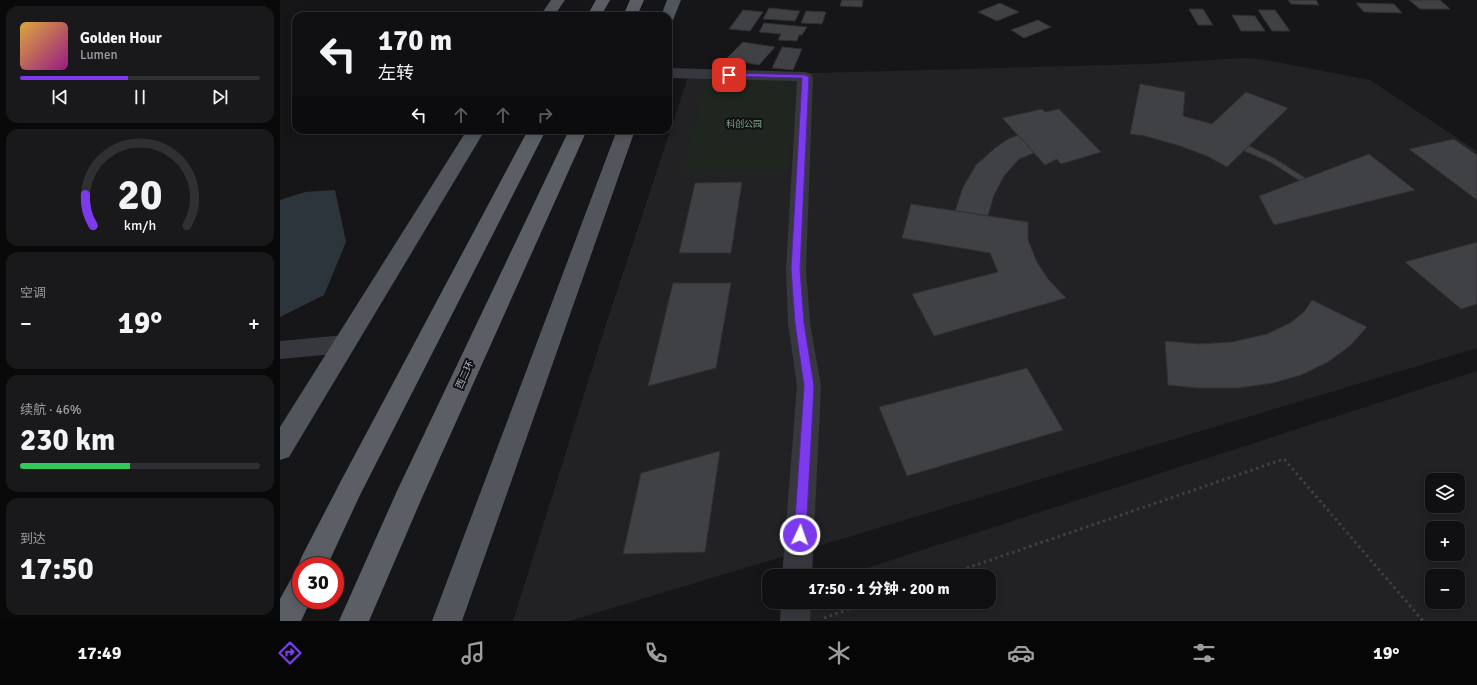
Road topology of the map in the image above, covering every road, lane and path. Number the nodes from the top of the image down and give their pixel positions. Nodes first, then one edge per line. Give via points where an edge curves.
1 (558, 0) edge
2 (602, 0) edge
3 (637, 0) edge
4 (674, 0) edge
5 (550, 12) edge
6 (596, 12) edge
7 (632, 12) edge
8 (670, 12) edge
9 (672, 74) edge
10 (474, 134) edge
11 (534, 134) edge
12 (576, 134) edge
13 (625, 134) edge
14 (345, 344) junction
15 (280, 350) edge
16 (280, 449) edge
17 (316, 557) edge
18 (798, 569) edge
19 (964, 569) edge
20 (292, 607) edge
21 (801, 609) edge
22 (845, 609) edge
23 (808, 620) edge
24 (285, 621) edge
25 (354, 621) edge
26 (447, 621) edge
27 (1423, 621) edge

1 - 5 main road
2 - 6 highway
3 - 7 highway
4 - 8 main road
9 - 18 street via 805,77 796,269 799,323 809,386
10 - 14 main road
11 - 17 highway via 350,487
12 - 25 highway, 西二环
13 - 26 main road
14 - 15 street
14 - 16 main road
19 - 27 path via 1284,459
20 - 24 highway
21 - 23 street
22 - 23 path

